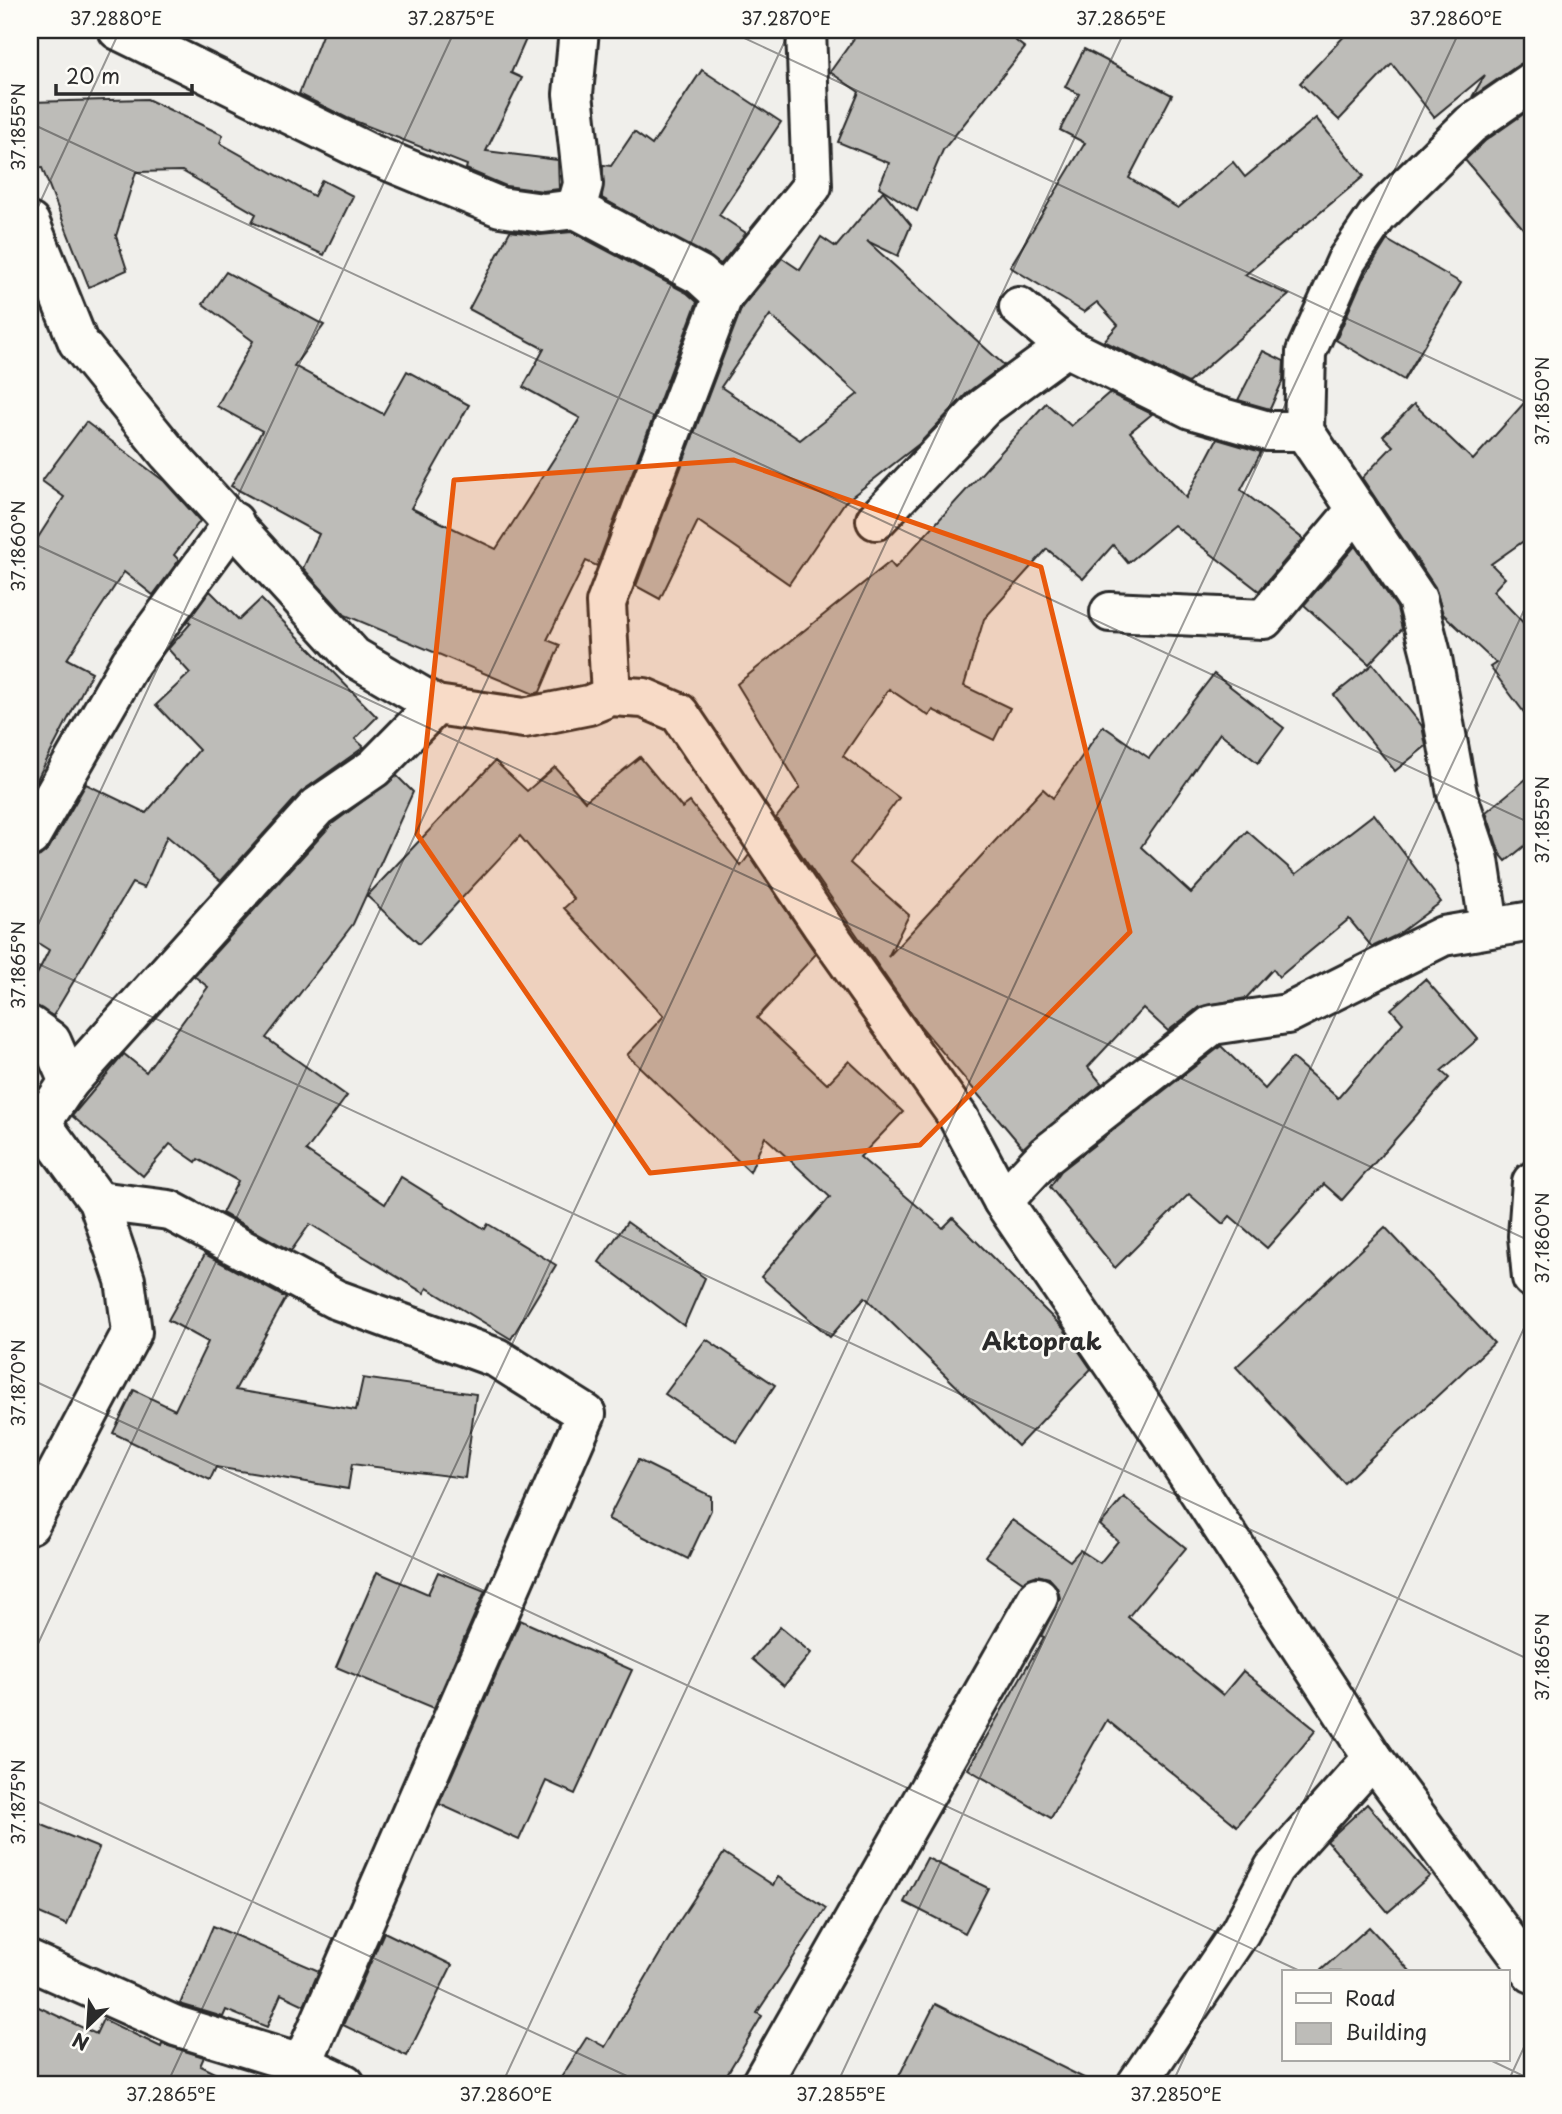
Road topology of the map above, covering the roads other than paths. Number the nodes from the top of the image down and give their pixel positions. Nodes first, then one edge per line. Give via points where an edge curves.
1 (118, 30) edge
2 (579, 30) edge
3 (806, 30) edge
4 (1532, 82) edge
5 (576, 209) junction
6 (30, 223) edge
7 (723, 296) junction
8 (1018, 307) dead end
9 (1066, 347) junction
10 (1304, 431) junction
11 (1357, 509) junction
12 (876, 520) dead end
13 (234, 522) junction
14 (1110, 612) dead end
15 (611, 696) junction
16 (436, 705) junction
17 (30, 837) edge
18 (1532, 921) edge
19 (1489, 926) junction
20 (30, 1026) edge
21 (69, 1082) junction
22 (35, 1123) edge
23 (1532, 1182) edge
24 (97, 1200) junction
25 (1003, 1202) junction
26 (1532, 1278) edge
27 (30, 1524) edge
28 (1038, 1597) dead end
29 (1373, 1758) junction
30 (1527, 1951) edge
31 (30, 1961) edge
32 (304, 2075) edge
33 (345, 2084) edge
34 (761, 2084) edge
35 (1137, 2084) edge

1 - 5 street via 369,153 500,207 543,213
2 - 5 street via 573,93 583,184
3 - 7 street via 813,186
4 - 10 street via 1471,124 1377,216 1347,260 1307,352
5 - 7 street via 700,275
6 - 13 street via 78,342 168,453
7 - 15 street via 606,603
8 - 9 street
9 - 10 street via 1202,412 1268,431
9 - 12 street via 984,407
10 - 11 street
11 - 14 street via 1265,619
11 - 19 street via 1417,599 1457,794 1479,860
13 - 16 street via 354,657
13 - 17 street via 131,662
15 - 16 street via 524,718
15 - 25 street via 644,698 680,713 958,1117
16 - 21 street via 374,768 317,807
18 - 19 street
19 - 25 street via 1443,936 1287,1014 1212,1025 1046,1155
20 - 21 street via 51,1041
21 - 22 street
22 - 24 street
23 - 26 street via 1528,1236
24 - 27 street via 125,1280 132,1332
24 - 32 street via 169,1210 335,1299 497,1358 586,1414 309,2048
25 - 29 street
28 - 34 street
29 - 30 street
29 - 35 street via 1274,1868 1240,1933
31 - 32 street via 176,2026
32 - 33 street

